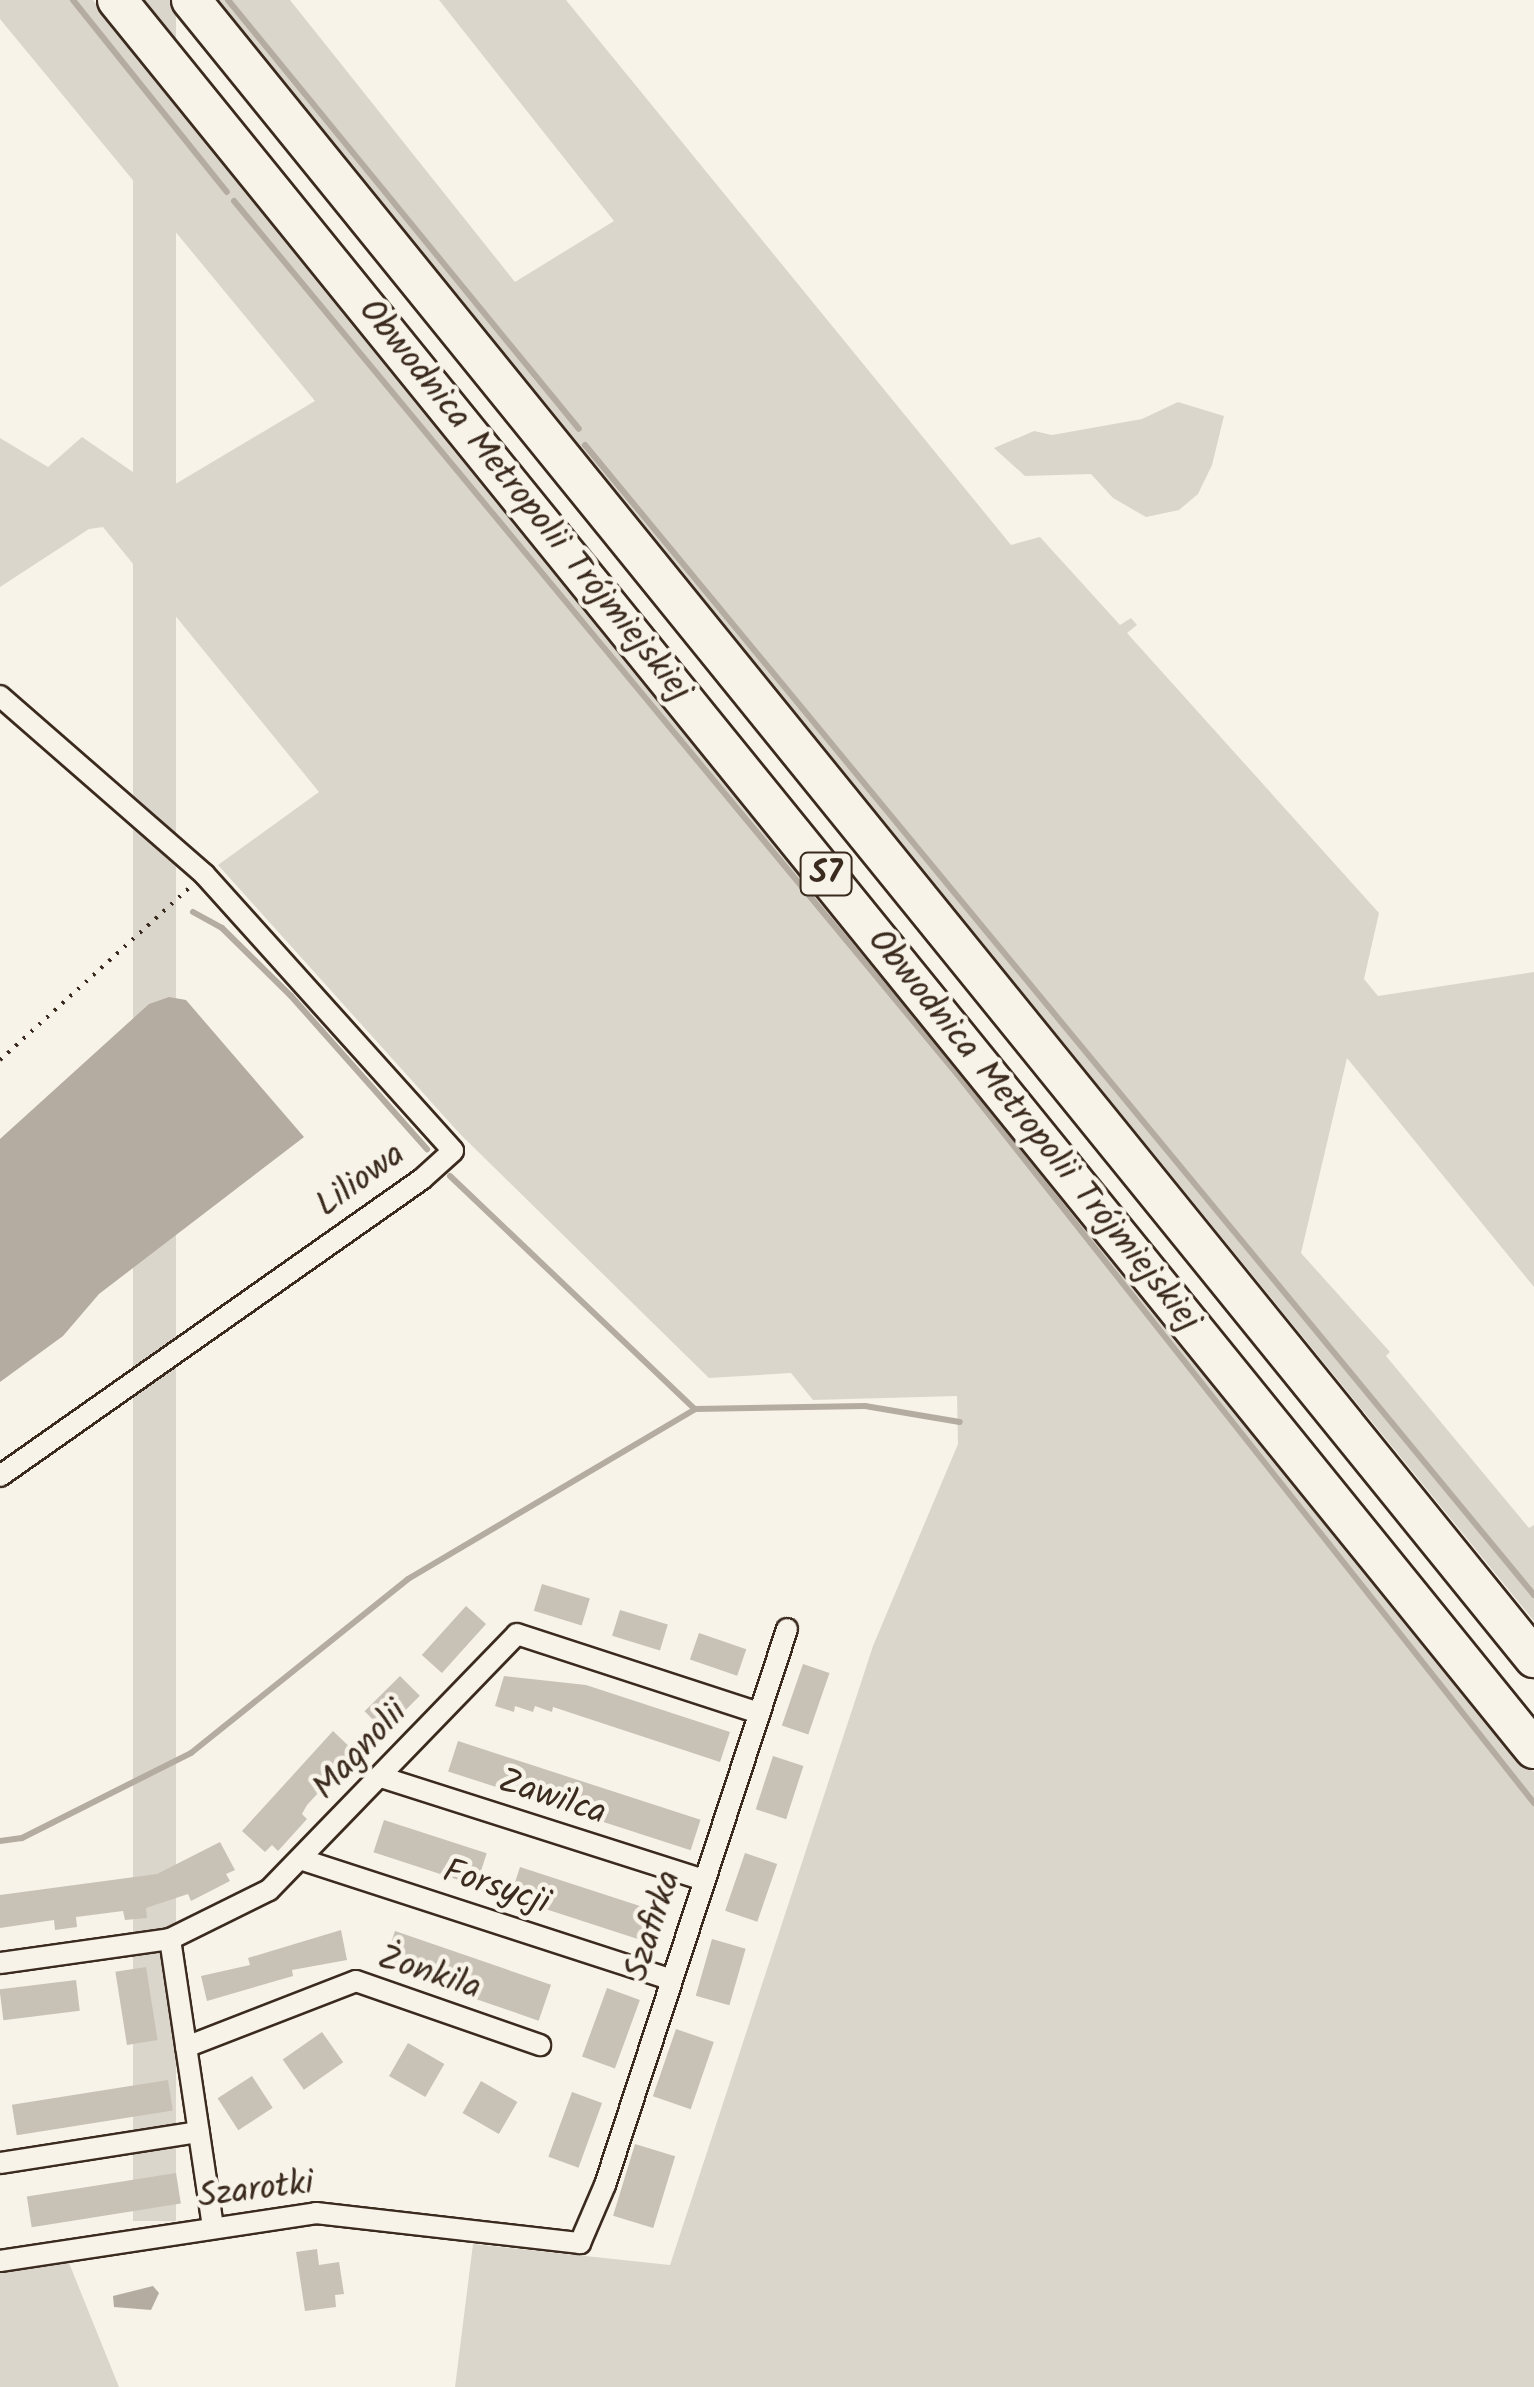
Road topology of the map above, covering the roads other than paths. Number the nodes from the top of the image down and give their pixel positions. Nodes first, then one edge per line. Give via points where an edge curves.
1 (117, 0) edge
2 (191, 0) edge
3 (0, 696) edge
4 (0, 1476) edge
5 (787, 1629) dead end
6 (1534, 1658) edge
7 (759, 1713) junction
8 (1534, 1750) edge
9 (381, 1778) junction
10 (303, 1860) junction
11 (703, 1880) junction
12 (170, 1939) junction
13 (0, 1963) edge
14 (670, 1979) junction
15 (540, 2046) dead end
16 (186, 2047) junction
17 (199, 2132) junction
18 (0, 2163) edge
19 (213, 2228) junction
20 (580, 2242) joint
21 (0, 2261) edge

1 - 8 highway, Obwodnica Metropolii Trójmiejskiej / S7
2 - 6 highway, Obwodnica Metropolii Trójmiejskiej / S7
3 - 4 street, Liliowa via 204,874 454,1151
5 - 7 street, Szafirka
7 - 9 street, Magnolii via 517,1634
7 - 11 street, Szafirka
9 - 10 street, Magnolii
9 - 11 street, Zawilca
10 - 12 street, Magnolii via 269,1890
10 - 14 street, Forsycji
11 - 14 street, Szafirka
12 - 13 street, Magnolii
12 - 16 street
14 - 20 street, Szafirka
15 - 16 street, Żonkila via 356,1981
16 - 17 street
17 - 18 street
17 - 19 street
19 - 20 street, Szarotki via 316,2213
19 - 21 street, Szarotki

